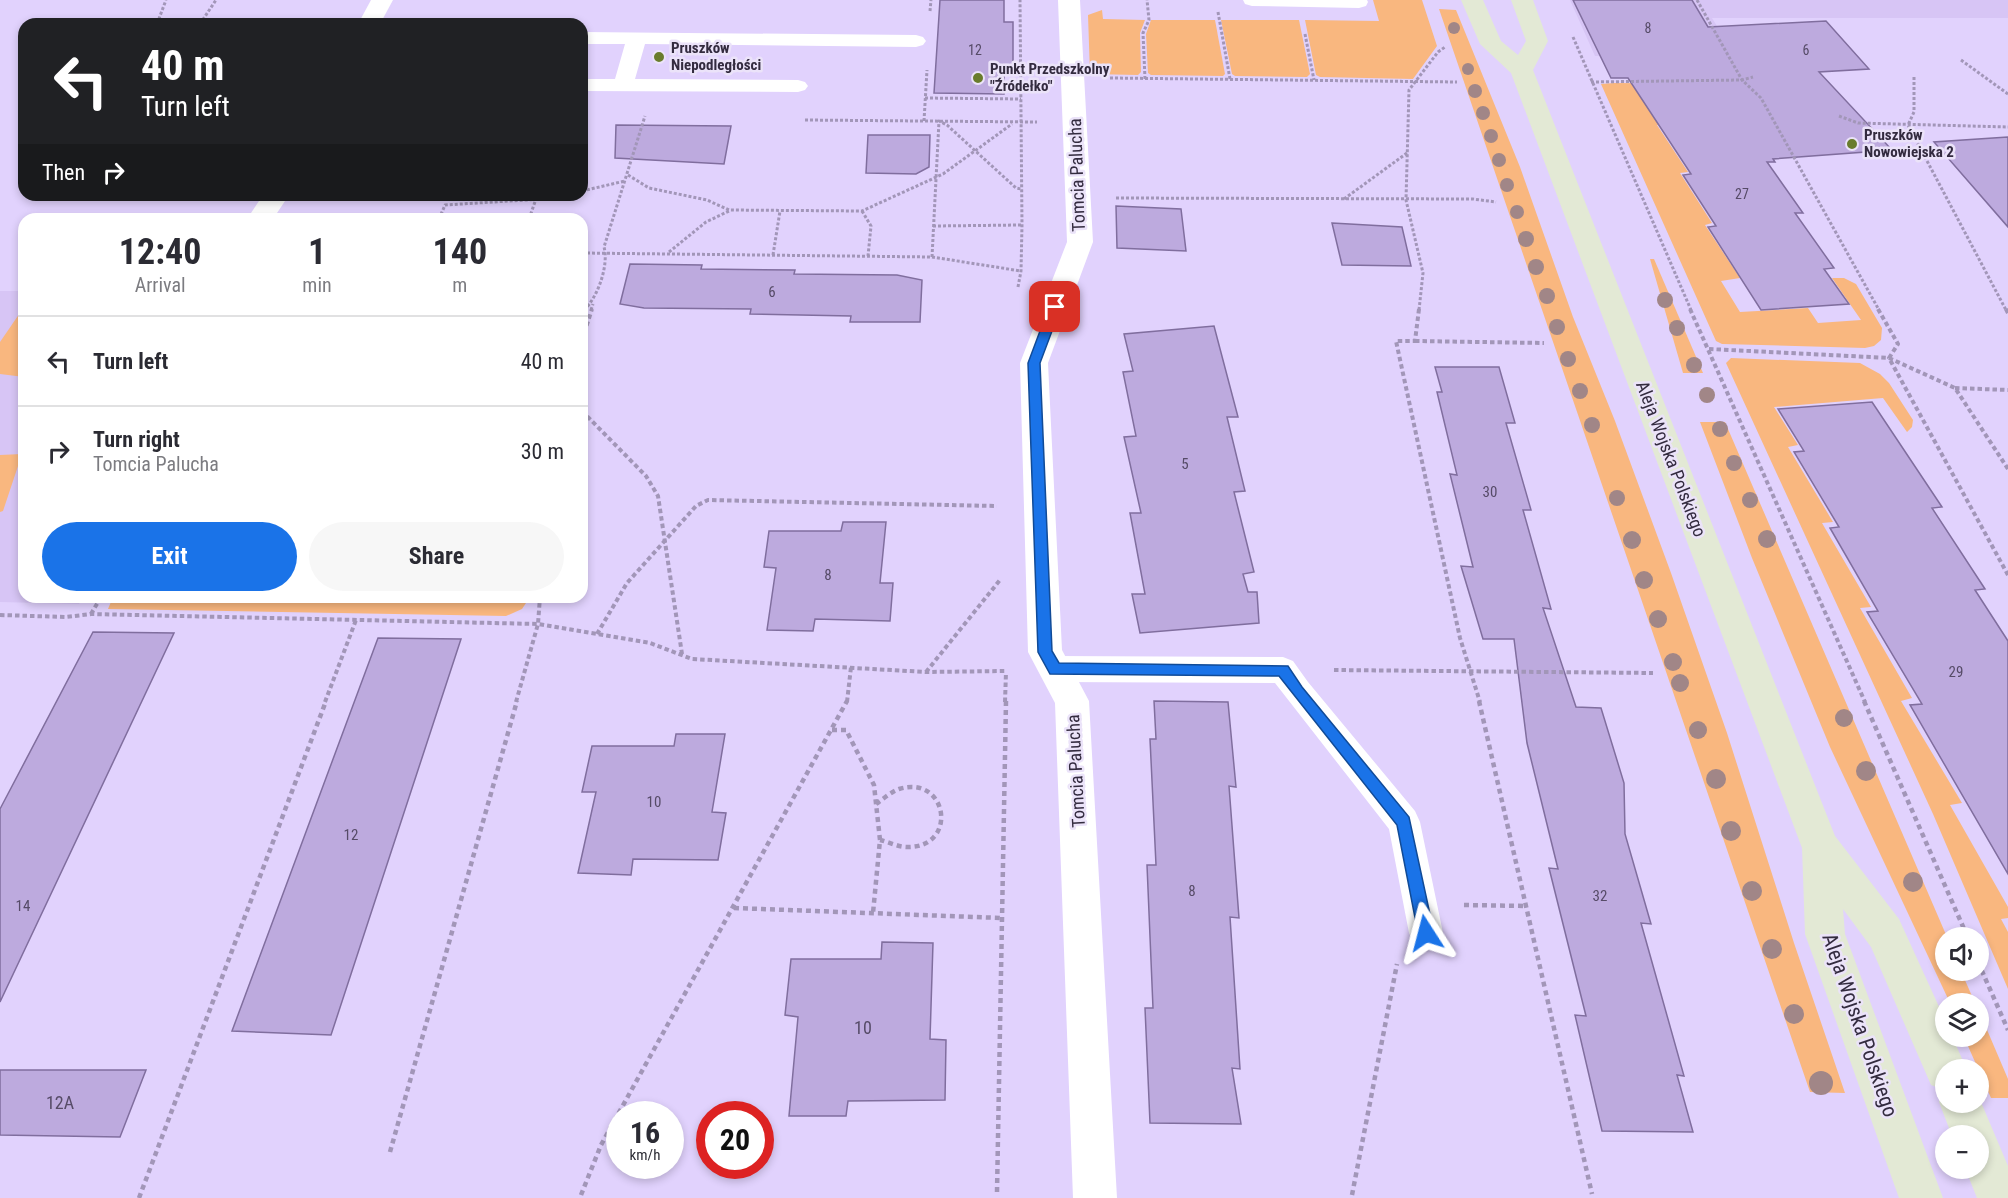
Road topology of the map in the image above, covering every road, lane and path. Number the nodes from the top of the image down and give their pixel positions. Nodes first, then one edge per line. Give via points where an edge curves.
1 (166, 0) edge
2 (216, 0) edge
3 (382, 0) edge
4 (1069, 0) edge
5 (1147, 0) edge
6 (1252, 0) edge
7 (1472, 0) edge
8 (1522, 0) edge
9 (1697, 0) edge
10 (1299, 1) edge
11 (1359, 2) edge
12 (1217, 10) dead end
13 (159, 18) edge
14 (204, 18) edge
15 (372, 18) edge
16 (1572, 33) dead end
17 (588, 38) edge
18 (637, 38) junction
19 (916, 41) dead end
20 (1445, 47) dead end
21 (1961, 60) dead end
22 (1521, 70) junction
23 (1753, 77) dead end
24 (1914, 77) dead end
25 (1074, 78) junction
26 (1145, 79) junction
27 (1230, 79) junction
28 (1314, 80) junction
29 (1742, 80) junction
30 (1416, 81) junction
31 (1457, 82) dead end
32 (1592, 82) junction
33 (588, 85) edge
34 (622, 85) junction
35 (798, 86) dead end
36 (2008, 94) edge
37 (925, 98) dead end
38 (1021, 99) dead end
39 (1839, 116) dead end
40 (644, 118) dead end
41 (1021, 122) dead end
42 (1908, 125) junction
43 (2008, 127) edge
44 (975, 150) junction
45 (1407, 153) junction
46 (628, 175) junction
47 (937, 177) junction
48 (626, 181) junction
49 (1021, 189) dead end
50 (588, 190) edge
51 (1104, 198) dead end
52 (1344, 200) junction
53 (1406, 200) junction
54 (506, 201) edge
55 (1496, 202) dead end
56 (729, 210) junction
57 (780, 211) junction
58 (862, 211) junction
59 (442, 213) edge
60 (933, 225) junction
61 (1022, 225) dead end
62 (588, 253) edge
63 (606, 253) junction
64 (668, 253) junction
65 (772, 255) junction
66 (868, 256) junction
67 (932, 257) junction
68 (1021, 271) dead end
69 (593, 302) junction
70 (588, 307) edge
71 (2008, 313) edge
72 (588, 319) edge
73 (1415, 341) junction
74 (1544, 343) dead end
75 (1709, 349) junction
76 (1889, 358) junction
77 (1955, 388) junction
78 (2008, 390) edge
79 (588, 417) edge
80 (2008, 470) edge
81 (1000, 506) dead end
82 (667, 540) junction
83 (2008, 574) edge
84 (1000, 580) dead end
85 (98, 603) edge
86 (540, 603) edge
87 (92, 614) junction
88 (0, 615) edge
89 (356, 620) junction
90 (538, 624) junction
91 (597, 634) junction
92 (682, 654) junction
93 (851, 667) junction
94 (1055, 669) junction
95 (1006, 670) dead end
96 (1282, 670) junction
97 (1471, 671) junction
98 (926, 672) junction
99 (1653, 673) dead end
100 (832, 730) junction
101 (876, 804) junction
102 (880, 840) junction
103 (1821, 848) junction
104 (1527, 906) junction
105 (734, 908) junction
106 (873, 913) junction
107 (1002, 918) dead end
108 (1424, 919) junction
109 (1963, 927) edge
110 (1986, 981) edge
111 (2008, 1030) edge
112 (1941, 1059) edge
113 (390, 1152) dead end
114 (1989, 1172) edge
115 (1592, 1194) dead end
116 (581, 1195) dead end
117 (1352, 1196) dead end
118 (139, 1198) edge
119 (1095, 1198) edge
120 (1922, 1198) edge
121 (2000, 1198) edge

1 - 13 path
2 - 14 path
3 - 15 street
4 - 25 street, Tomcia Palucha
5 - 26 path via 1149,20 1143,33
6 - 10 lane
7 - 22 main road, Aleja Wojska Polskiego via 1491,44
8 - 22 main road via 1537,41
9 - 29 path
10 - 11 lane
10 - 28 path
12 - 27 path
16 - 32 path
17 - 18 lane
18 - 19 lane
18 - 34 lane
20 - 30 path
21 - 36 path
22 - 103 main road, Aleja Wojska Polskiego
23 - 29 path
24 - 42 path via 1914,112
25 - 26 path
25 - 94 street, Tomcia Palucha via 1080,242 1034,363 1045,652
26 - 27 path
27 - 28 path
28 - 30 path
29 - 32 path
29 - 76 path via 1761,98 1898,344
30 - 31 path
30 - 45 path via 1409,90
32 - 75 path
33 - 34 lane
34 - 35 lane
37 - 38 path
39 - 42 path via 1858,123
40 - 46 path
41 - 44 path via 1008,124
42 - 43 path
42 - 71 path
44 - 47 path
44 - 47 path via 939,121
44 - 49 path
45 - 52 path
45 - 53 path
46 - 48 path
46 - 56 path via 641,185 707,200
47 - 58 path
47 - 60 path
48 - 50 path
48 - 63 path via 604,248
51 - 52 path
52 - 53 path
53 - 55 path
53 - 73 path via 1423,273
54 - 59 path via 445,205
56 - 57 path
56 - 64 path via 706,222
57 - 58 path
57 - 65 path
58 - 66 path via 871,226
60 - 61 path
60 - 67 path
62 - 63 path
63 - 64 path
63 - 69 path
64 - 65 path
65 - 66 path
66 - 67 path
67 - 68 path
69 - 70 path
69 - 72 path
73 - 74 path
73 - 97 path via 1396,341 1460,638
75 - 76 path
75 - 109 path
76 - 77 path
76 - 83 path
77 - 78 path
77 - 80 path
79 - 82 path via 646,476 658,496
81 - 82 path via 708,500 696,506
82 - 91 path via 627,583
82 - 92 path
84 - 98 path
85 - 87 path
86 - 90 path
87 - 88 path
87 - 89 path
89 - 90 path
89 - 118 path
90 - 91 path
90 - 113 path
91 - 92 path via 650,643
92 - 93 path via 692,659
93 - 98 path
93 - 100 path via 847,702
94 - 96 lane
94 - 119 street, Tomcia Palucha via 1072,701
95 - 98 path
96 - 97 path
96 - 108 lane via 1404,822
97 - 99 path
97 - 104 path
100 - 101 path via 846,730 874,785
100 - 105 path
101 - 102 path
101 - 102 path via 900,788 917,786 938,798 943,813 943,822 931,840 917,846
102 - 106 path
103 - 112 main road, Aleja Wojska Polskiego via 1885,933
103 - 120 main road, Aleja Wojska Polskiego via 1826,934
104 - 108 path
104 - 115 path
105 - 106 path
105 - 116 path via 601,1145
106 - 107 path
108 - 117 path via 1401,947
110 - 111 path
114 - 121 main road

